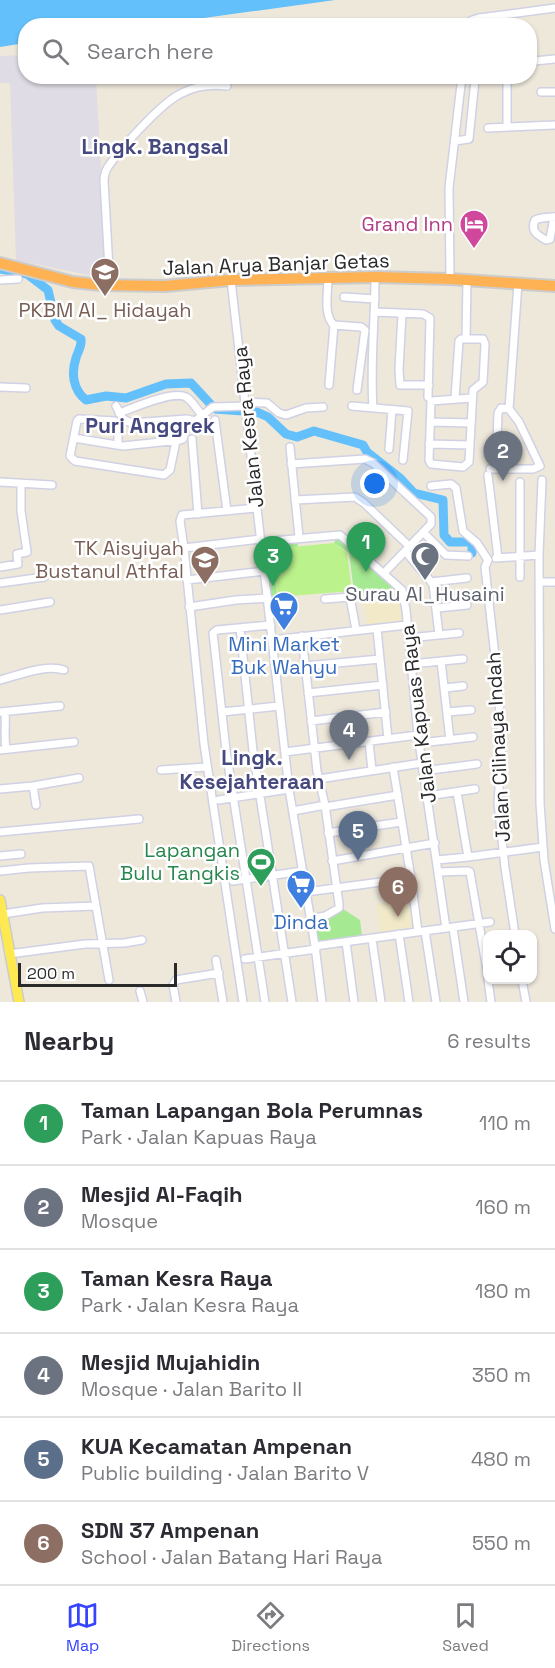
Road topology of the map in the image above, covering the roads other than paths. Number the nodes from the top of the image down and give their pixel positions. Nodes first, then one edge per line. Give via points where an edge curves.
1 (555, 8) edge
2 (478, 18) edge
3 (555, 59) edge
4 (537, 61) edge
5 (461, 84) edge
6 (475, 84) edge
7 (507, 84) edge
8 (227, 86) dead end
9 (541, 92) dead end
10 (555, 92) edge
11 (555, 125) edge
12 (507, 127) junction
13 (489, 128) dead end
14 (455, 141) junction
15 (0, 263) edge
16 (375, 277) junction
17 (328, 278) junction
18 (18, 279) dead end
19 (450, 279) junction
20 (0, 280) edge
21 (231, 280) junction
22 (467, 280) junction
23 (518, 283) junction
24 (110, 285) junction
25 (555, 286) edge
26 (344, 297) dead end
27 (375, 299) junction
28 (374, 312) junction
29 (402, 314) junction
30 (334, 325) junction
31 (466, 339) junction
32 (329, 385) dead end
33 (429, 385) junction
34 (0, 387) edge
35 (26, 388) dead end
36 (357, 390) dead end
37 (428, 397) dead end
38 (455, 398) junction
39 (472, 398) junction
40 (247, 406) junction
41 (352, 406) dead end
42 (323, 407) dead end
43 (374, 408) junction
44 (509, 409) junction
45 (392, 410) junction
46 (199, 418) junction
47 (215, 420) dead end
48 (430, 422) junction
49 (471, 423) junction
50 (74, 438) junction
51 (192, 439) dead end
52 (176, 441) junction
53 (429, 444) junction
54 (118, 445) junction
55 (470, 445) junction
56 (290, 447) dead end
57 (389, 449) dead end
58 (403, 460) dead end
59 (291, 464) junction
60 (491, 471) junction
61 (542, 480) dead end
62 (0, 482) edge
63 (519, 482) dead end
64 (21, 483) junction
65 (52, 485) dead end
66 (430, 486) dead end
67 (295, 500) junction
68 (256, 508) junction
69 (227, 511) junction
70 (198, 513) junction
71 (423, 532) junction
72 (299, 537) junction
73 (260, 540) junction
74 (187, 548) junction
75 (407, 549) junction
76 (519, 555) junction
77 (539, 555) junction
78 (468, 556) dead end
79 (498, 558) junction
80 (488, 560) junction
81 (0, 567) edge
82 (264, 570) junction
83 (384, 573) junction
84 (44, 577) dead end
85 (520, 577) dead end
86 (467, 578) dead end
87 (187, 580) junction
88 (431, 582) junction
89 (555, 582) edge
90 (0, 583) edge
91 (540, 584) junction
92 (268, 598) junction
93 (325, 598) dead end
94 (50, 602) dead end
95 (467, 605) dead end
96 (189, 607) junction
97 (437, 608) junction
98 (0, 610) edge
99 (271, 625) junction
100 (407, 625) junction
101 (240, 628) junction
102 (377, 628) junction
103 (356, 630) junction
104 (459, 633) dead end
105 (439, 635) junction
106 (302, 636) junction
107 (408, 638) junction
108 (272, 640) junction
109 (380, 659) junction
110 (463, 659) dead end
111 (441, 661) junction
112 (411, 664) junction
113 (305, 666) junction
114 (64, 670) dead end
115 (0, 680) edge
116 (383, 685) junction
117 (463, 686) dead end
118 (445, 688) junction
119 (308, 693) junction
120 (60, 706) dead end
121 (279, 706) junction
122 (248, 709) junction
123 (471, 710) dead end
124 (3, 712) edge
125 (222, 712) junction
126 (386, 712) junction
127 (447, 712) junction
128 (311, 721) junction
129 (418, 735) junction
130 (473, 737) dead end
131 (388, 739) junction
132 (450, 740) junction
133 (74, 742) dead end
134 (369, 742) junction
135 (420, 743) junction
136 (314, 748) junction
137 (3, 749) edge
138 (285, 752) junction
139 (422, 763) junction
140 (477, 764) dead end
141 (207, 767) junction
142 (393, 767) junction
143 (161, 770) dead end
144 (372, 770) junction
145 (423, 771) junction
146 (79, 778) dead end
147 (319, 778) junction
148 (33, 786) junction
149 (0, 789) edge
150 (290, 789) junction
151 (475, 789) dead end
152 (457, 792) junction
153 (260, 794) junction
154 (398, 795) junction
155 (427, 796) junction
156 (233, 798) junction
157 (219, 800) dead end
158 (36, 805) dead end
159 (325, 806) junction
160 (293, 811) junction
161 (140, 819) dead end
162 (401, 822) junction
163 (0, 832) edge
164 (328, 833) junction
165 (435, 843) junction
166 (543, 847) junction
167 (405, 848) junction
168 (503, 852) junction
169 (21, 854) dead end
170 (0, 856) edge
171 (468, 856) junction
172 (437, 860) junction
173 (332, 861) junction
174 (0, 871) edge
175 (303, 871) junction
176 (439, 872) junction
177 (272, 876) junction
178 (411, 878) junction
179 (246, 879) junction
180 (233, 880) dead end
181 (337, 888) junction
182 (306, 892) junction
183 (0, 900) edge
184 (96, 906) junction
185 (3, 914) junction
186 (310, 919) junction
187 (490, 922) dead end
188 (479, 923) junction
189 (449, 928) junction
190 (555, 929) edge
191 (514, 930) edge
192 (422, 931) junction
193 (399, 934) junction
194 (372, 939) junction
195 (142, 940) dead end
196 (346, 942) junction
197 (101, 943) junction
198 (483, 947) edge
199 (316, 948) junction
200 (285, 953) junction
201 (9, 954) junction
202 (258, 957) junction
203 (245, 959) dead end
204 (216, 960) dead end
205 (219, 973) junction
206 (109, 980) dead end
207 (489, 984) edge
208 (523, 984) edge
209 (140, 991) dead end
210 (18, 1002) edge
211 (142, 1002) edge
212 (176, 1002) edge
213 (223, 1002) edge
214 (243, 1002) edge
215 (264, 1002) edge
216 (292, 1002) edge
217 (322, 1002) edge
218 (354, 1002) edge
219 (381, 1002) edge
220 (409, 1002) edge
221 (436, 1002) edge
222 (464, 1002) edge
223 (491, 1002) edge
224 (526, 1002) edge

1 - 2 street
3 - 4 street
5 - 14 street
6 - 14 street via 469,139
7 - 12 street
8 - 24 street via 201,87 170,99 108,166 104,181
9 - 10 street
11 - 12 street
12 - 13 street
14 - 19 street via 449,204
15 - 24 highway, Jalan Arya Banjar Getas via 82,284
16 - 17 highway, Jalan Arya Banjar Getas
16 - 19 highway, Jalan Arya Banjar Getas
16 - 27 street
17 - 21 highway, Jalan Arya Banjar Getas
17 - 30 street via 328,313
18 - 20 street
19 - 22 highway, Jalan Arya Banjar Getas
21 - 24 highway, Jalan Arya Banjar Getas via 165,286
21 - 40 street, Jalan Kesra Raya
22 - 23 highway, Jalan Arya Banjar Getas
22 - 31 street
23 - 25 highway, Jalan Arya Banjar Getas
23 - 44 street
26 - 27 street
27 - 28 street
28 - 29 street
28 - 43 street
29 - 33 street via 430,318
29 - 33 street via 400,384
30 - 32 street
30 - 36 street via 365,330
31 - 38 street via 458,343
31 - 39 street via 482,338 485,344 483,382 474,388
33 - 37 street
34 - 35 street
38 - 39 street
38 - 48 street via 431,402
39 - 49 street
40 - 42 street via 267,403 286,415
40 - 46 street via 213,407
40 - 68 street, Jalan Kesra Raya
41 - 43 street
43 - 45 street
44 - 60 street via 501,408 498,413
44 - 60 street via 540,466
45 - 57 street
45 - 58 street via 411,411
46 - 46 street via 183,396 118,410 131,423
46 - 52 street
47 - 69 street
48 - 49 street
48 - 53 street
49 - 55 street
50 - 52 street via 69,454 75,460 165,475 170,470
50 - 54 street
50 - 54 street via 79,419 111,420 118,426
51 - 70 street
52 - 54 street
53 - 55 street
53 - 55 street via 432,464 465,466
56 - 59 street
59 - 67 street
59 - 71 street via 367,460 432,518
60 - 79 street
61 - 77 street
62 - 64 street
63 - 76 street
64 - 65 street
64 - 81 street via 27,552 17,553 18,564
66 - 80 street via 451,484 456,488 463,531
67 - 72 street
67 - 75 street via 355,497
68 - 69 street
68 - 73 street, Jalan Kesra Raya
69 - 70 street
70 - 74 street via 180,516
71 - 75 street
71 - 78 street via 446,555
72 - 73 street, Jalan Kapuas Raya
72 - 83 street, Jalan Kapuas Raya via 340,535
73 - 74 street, Jalan Kapuas Raya
73 - 82 street, Jalan Kesra Raya
74 - 87 street
75 - 83 street
75 - 88 street
76 - 77 street
76 - 79 street
76 - 85 street
77 - 91 street
79 - 80 street
80 - 168 street, Jalan Cilinaya Indah via 484,567 502,742 498,803
82 - 87 street
82 - 92 street, Jalan Kesra Raya
83 - 100 street, Jalan Kapuas Raya via 402,590
84 - 90 street
86 - 88 street
87 - 96 street
88 - 97 street
89 - 91 street
91 - 166 street
92 - 96 street
92 - 99 street, Jalan Kesra Raya
93 - 103 street via 350,597
94 - 98 street
95 - 97 street
96 - 141 street
97 - 105 street
99 - 101 street
99 - 108 street, Jalan Kesra Raya
100 - 102 street
100 - 107 street, Jalan Kapuas Raya
101 - 122 street
101 - 125 street via 213,633
102 - 103 street
102 - 109 street
103 - 106 street
104 - 105 street
105 - 107 street
106 - 108 street
106 - 113 street
107 - 112 street, Jalan Kapuas Raya
108 - 121 street, Jalan Kesra Raya
109 - 113 street
109 - 116 street
110 - 111 street
111 - 112 street
111 - 118 street
112 - 129 street, Jalan Kapuas Raya
113 - 119 street
114 - 115 street via 36,671
116 - 119 street
116 - 126 street
117 - 118 street
118 - 127 street
119 - 128 street
120 - 124 street
121 - 122 street
121 - 138 street, Jalan Kesra Raya
122 - 125 street
122 - 153 street
123 - 127 street
124 - 137 street
125 - 156 street
126 - 128 street
126 - 131 street
127 - 132 street
128 - 136 street
129 - 131 street
129 - 135 street, Jalan Kapuas Raya
130 - 132 street
131 - 134 street
132 - 135 street
133 - 137 street
134 - 136 street
134 - 144 street
135 - 139 street, Jalan Kapuas Raya
136 - 138 street
136 - 147 street
138 - 150 street, Jalan Kesra Raya
139 - 142 street
139 - 145 street, Jalan Kapuas Raya
140 - 145 street
141 - 143 street
141 - 214 street
142 - 144 street
142 - 154 street
144 - 147 street
145 - 155 street, Jalan Kapuas Raya
146 - 148 street
147 - 159 street
148 - 149 street
148 - 158 street
150 - 153 street
150 - 160 street, Jalan Kesra Raya
151 - 152 street
152 - 155 street
152 - 171 street
153 - 156 street
153 - 177 street
154 - 159 street
154 - 162 street
155 - 165 street, Jalan Kapuas Raya
156 - 157 street
156 - 179 street
159 - 160 street
159 - 164 street
160 - 175 street, Jalan Kesra Raya
161 - 163 street
162 - 164 street
162 - 167 street
164 - 173 street
165 - 167 street
165 - 172 street, Jalan Kapuas Raya
166 - 168 street
166 - 190 street
167 - 173 street
167 - 178 street
168 - 171 street
168 - 191 street, Jalan Cilinaya Indah
169 - 170 street
171 - 172 street
172 - 176 street, Jalan Kapuas Raya
173 - 181 street
174 - 184 street via 89,866
175 - 177 street
175 - 182 street, Jalan Kesra Raya
176 - 188 street via 470,872
176 - 189 street, Jalan Kapuas Raya
177 - 179 street
177 - 200 street
178 - 181 street
178 - 192 street
179 - 180 street
179 - 202 street
181 - 182 street
181 - 186 street via 339,908
182 - 186 street, Jalan Kesra Raya
183 - 185 main road
184 - 185 street
184 - 197 street
185 - 201 main road
186 - 199 street, Jalan Kesra Raya
187 - 188 street
188 - 189 street
188 - 198 street
189 - 192 street
189 - 222 street, Jalan Kapuas Raya
192 - 193 street
192 - 221 street
193 - 194 street
193 - 220 street
194 - 196 street
194 - 219 street
195 - 197 street
196 - 199 street
196 - 218 street
197 - 201 street
197 - 206 street
199 - 200 street
199 - 217 street, Jalan Kesra Raya
200 - 202 street
200 - 216 street
201 - 210 main road
202 - 203 street
202 - 215 street
204 - 205 street
205 - 212 street via 175,981
205 - 213 street
207 - 223 street
208 - 224 street
209 - 211 street

